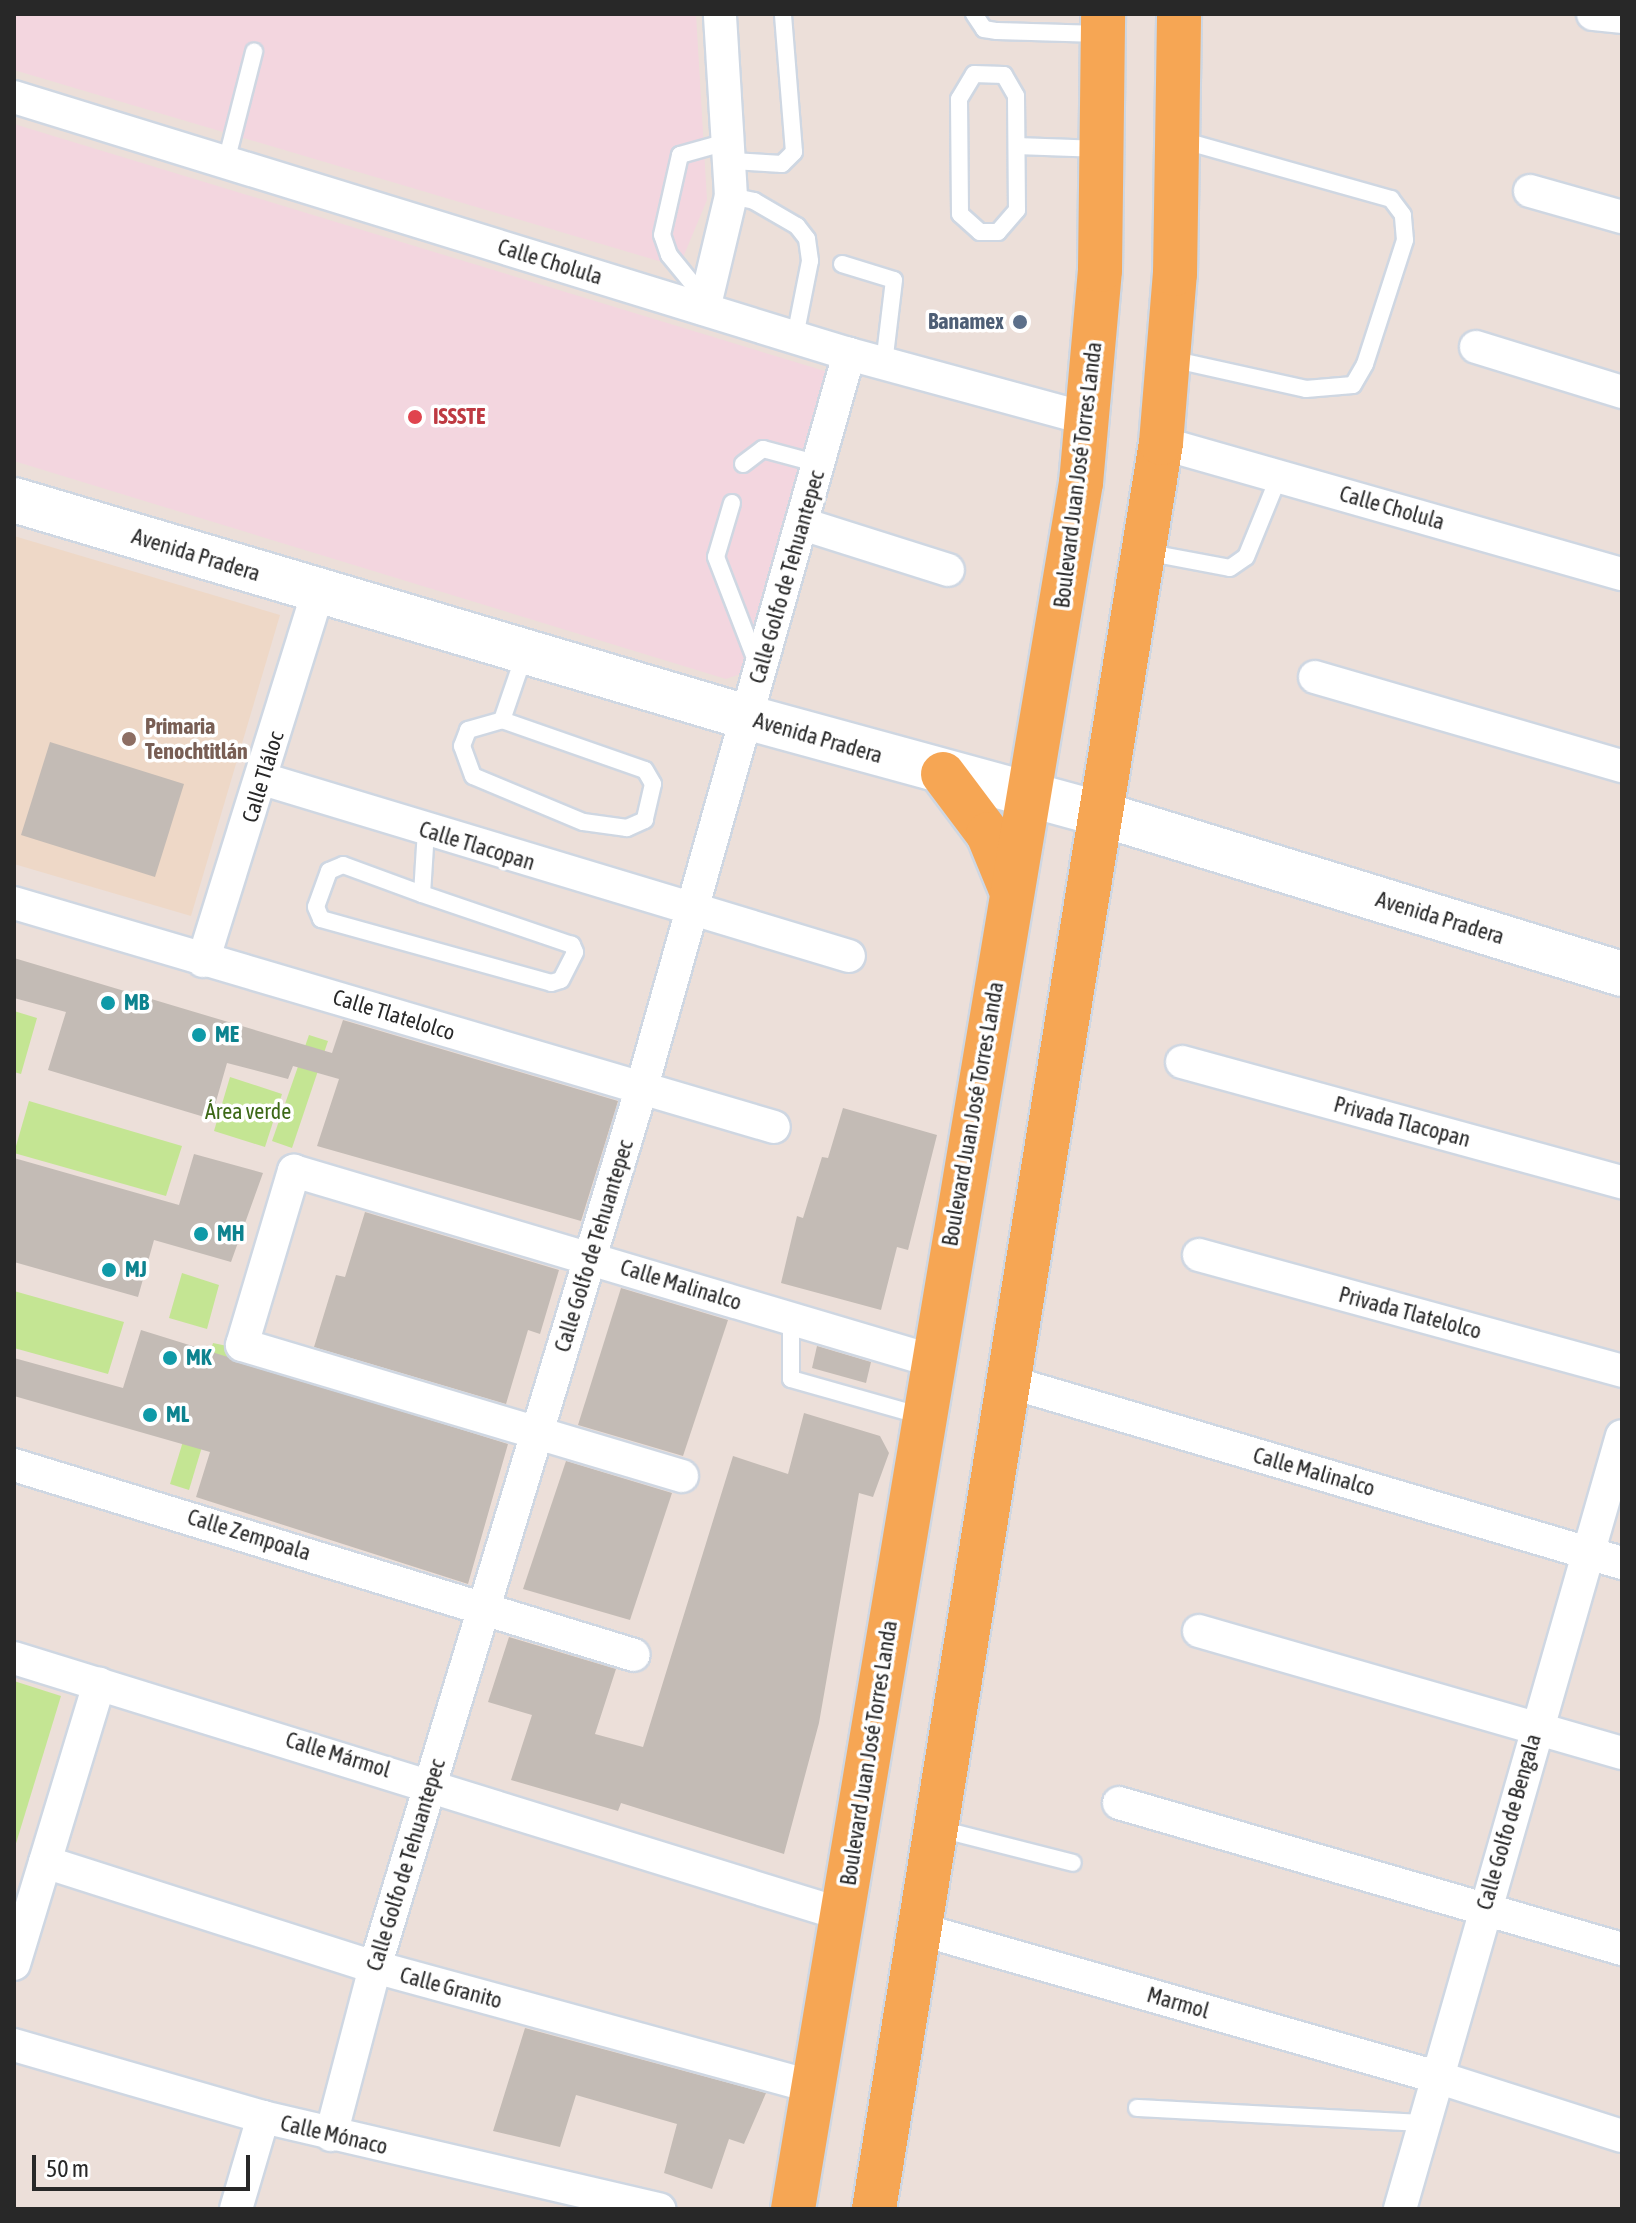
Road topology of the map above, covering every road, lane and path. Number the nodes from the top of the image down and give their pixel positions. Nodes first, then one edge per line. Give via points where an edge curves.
1 (720, 14) edge
2 (783, 14) edge
3 (974, 14) edge
4 (1179, 14) edge
5 (1593, 14) edge
6 (1622, 17) edge
7 (1104, 24) edge
8 (254, 52) dead end
9 (14, 97) edge
10 (1178, 139) junction
11 (1017, 146) junction
12 (1102, 149) junction
13 (732, 151) junction
14 (226, 162) junction
15 (1530, 191) dead end
16 (731, 196) junction
17 (1622, 217) edge
18 (842, 264) dead end
19 (705, 305) junction
20 (795, 337) junction
21 (1476, 347) dead end
22 (849, 354) junction
23 (1169, 358) junction
24 (884, 364) junction
25 (1622, 392) edge
26 (1089, 419) junction
27 (1161, 443) junction
28 (743, 464) dead end
29 (819, 464) junction
30 (1279, 476) junction
31 (14, 500) edge
32 (732, 503) dead end
33 (803, 524) junction
34 (1144, 552) junction
35 (948, 570) dead end
36 (1622, 574) edge
37 (318, 592) junction
38 (525, 653) junction
39 (760, 671) junction
40 (1315, 677) dead end
41 (746, 717) junction
42 (502, 720) junction
43 (1622, 766) edge
44 (943, 774) junction
45 (263, 779) junction
46 (1026, 796) junction
47 (1098, 813) junction
48 (426, 830) junction
49 (1011, 890) junction
50 (422, 894) junction
51 (14, 903) edge
52 (690, 912) junction
53 (849, 956) dead end
54 (203, 961) junction
55 (1622, 974) edge
56 (1182, 1062) dead end
57 (641, 1090) junction
58 (774, 1127) dead end
59 (1622, 1182) edge
60 (1199, 1255) dead end
61 (591, 1258) junction
62 (791, 1319) junction
63 (930, 1360) junction
64 (1622, 1371) edge
65 (1006, 1381) junction
66 (922, 1416) junction
67 (537, 1434) junction
68 (1622, 1436) edge
69 (14, 1465) edge
70 (682, 1476) dead end
71 (1587, 1553) junction
72 (1622, 1563) edge
73 (483, 1609) junction
74 (1199, 1631) dead end
75 (634, 1655) dead end
76 (14, 1658) edge
77 (99, 1684) junction
78 (1537, 1728) junction
79 (1622, 1753) edge
80 (430, 1783) junction
81 (1119, 1803) dead end
82 (935, 1827) junction
83 (45, 1862) junction
84 (1073, 1863) dead end
85 (1483, 1907) junction
86 (844, 1915) junction
87 (919, 1929) junction
88 (1622, 1949) edge
89 (14, 1964) edge
90 (375, 1967) junction
91 (14, 2045) edge
92 (1437, 2077) junction
93 (814, 2087) junction
94 (1137, 2108) dead end
95 (263, 2117) junction
96 (1424, 2123) junction
97 (331, 2135) junction
98 (1622, 2136) edge
99 (236, 2209) edge
100 (659, 2209) edge
101 (793, 2209) edge
102 (874, 2209) edge
103 (1400, 2209) edge

1 - 13 street
2 - 13 lane via 794,152 782,164
3 - 7 lane via 984,29 997,31
4 - 10 main road
5 - 6 street
7 - 12 main road, Boulevard Juan José Torres Landa
8 - 14 lane
9 - 14 street, Calle Cholula
10 - 23 main road
10 - 23 lane via 1391,199 1403,215 1405,240 1365,364 1353,385 1306,389
11 - 11 lane via 1013,84 1004,75 974,74 959,99 958,190 960,214 980,232 998,232 1017,210
11 - 12 lane
12 - 26 main road, Boulevard Juan José Torres Landa
13 - 16 street
13 - 19 lane via 680,155 662,235 669,255
14 - 19 street, Calle Cholula
15 - 17 street
16 - 19 street
16 - 20 lane via 754,201 807,239 810,261
18 - 24 lane via 894,280
19 - 20 street, Calle Cholula
20 - 22 street, Calle Cholula
21 - 25 street
22 - 24 street, Calle Cholula
22 - 29 street, Calle Golfo de Tehuantepec
23 - 27 main road
24 - 26 street, Calle Cholula
26 - 46 main road, Boulevard Juan José Torres Landa
27 - 30 street, Calle Cholula
27 - 34 main road
28 - 29 lane via 763,449
29 - 33 street, Calle Golfo de Tehuantepec
30 - 34 lane via 1246,557 1230,568
30 - 36 street, Calle Cholula
31 - 37 street, Avenida Pradera
32 - 39 lane via 716,557
33 - 35 street
33 - 39 street, Calle Golfo de Tehuantepec
34 - 47 main road
37 - 38 street, Avenida Pradera
37 - 45 street, Calle Tláloc
38 - 41 street, Avenida Pradera
38 - 42 lane
39 - 41 street, Calle Golfo de Tehuantepec
40 - 43 street
41 - 44 street, Avenida Pradera
41 - 52 street, Calle Golfo de Tehuantepec
42 - 42 lane via 645,770 653,784 645,820 627,828 583,822 473,776 462,746 468,730
44 - 46 street, Avenida Pradera
44 - 49 main road via 988,834
45 - 48 street, Calle Tlacopan
45 - 54 street, Calle Tláloc
46 - 47 street, Avenida Pradera
46 - 49 main road, Boulevard Juan José Torres Landa
47 - 55 street, Avenida Pradera
47 - 65 main road
48 - 50 lane
48 - 52 street, Calle Tlacopan
49 - 63 main road, Boulevard Juan José Torres Landa
50 - 50 lane via 343,865 329,871 316,907 321,919 551,983 561,980 575,952 572,945
51 - 54 street, Calle Tlatelolco
52 - 53 street
52 - 57 street, Calle Golfo de Tehuantepec
54 - 57 street, Calle Tlatelolco
56 - 59 street, Privada Tlacopan
57 - 58 street, Calle Tlatelolco
57 - 61 street, Calle Golfo de Tehuantepec
60 - 64 street, Privada Tlatelolco
61 - 62 street, Calle Malinalco
61 - 67 street, Calle Golfo de Tehuantepec
61 - 67 street, Calle Malinalco via 294,1171 242,1345
62 - 63 street, Calle Malinalco
62 - 66 lane via 791,1379
63 - 66 main road, Boulevard Juan José Torres Landa
65 - 71 street, Calle Malinalco
65 - 82 main road
66 - 86 main road, Boulevard Juan José Torres Landa
67 - 70 street
67 - 73 street, Calle Golfo de Tehuantepec
68 - 71 street, Calle Golfo de Bengala
69 - 73 street, Calle Zempoala
71 - 72 street, Calle Malinalco
71 - 78 street, Calle Golfo de Bengala
73 - 75 street, Calle Zempoala
73 - 80 street, Calle Golfo de Tehuantepec
74 - 78 street
76 - 77 street, Calle Mármol
77 - 80 street, Calle Mármol
77 - 83 street
78 - 79 street
78 - 85 street, Calle Golfo de Bengala
80 - 86 street, Calle Mármol
80 - 90 street, Calle Golfo de Tehuantepec
81 - 85 street
82 - 84 lane
82 - 87 main road
83 - 89 street
83 - 90 street, Calle Granito
85 - 88 street
85 - 92 street, Calle Golfo de Bengala
86 - 93 main road, Boulevard Juan José Torres Landa
87 - 92 street, Marmol
87 - 102 main road
90 - 93 street, Calle Granito
90 - 97 street, Calle Golfo de Tehuantepec
91 - 95 street, Calle Mónaco
92 - 96 street, Calle Golfo de Bengala
92 - 98 street, Marmol
93 - 101 main road, Boulevard Juan José Torres Landa
94 - 96 lane
95 - 97 street, Calle Mónaco
95 - 99 street
96 - 103 street, Calle Golfo de Bengala
97 - 100 street, Calle Mónaco

